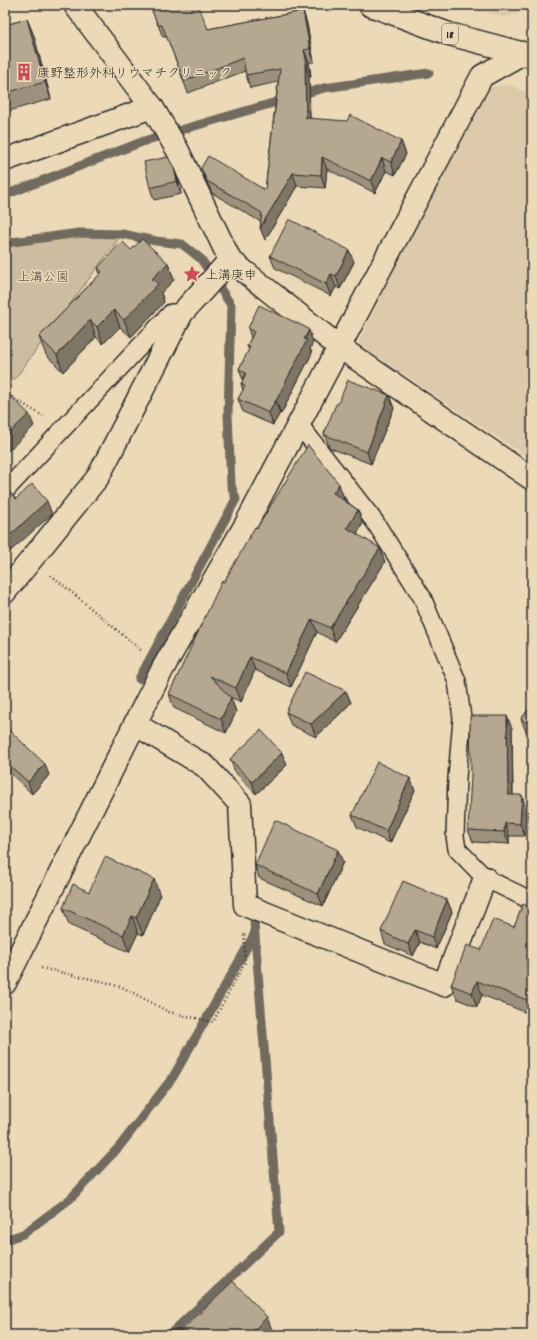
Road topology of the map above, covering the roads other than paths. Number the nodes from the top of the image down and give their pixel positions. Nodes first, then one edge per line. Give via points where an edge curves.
1 (75, 5) edge
2 (370, 5) edge
3 (529, 52) edge
4 (156, 113) junction
5 (5, 160) edge
6 (226, 264) junction
7 (182, 314) junction
8 (338, 346) junction
9 (298, 423) junction
10 (532, 479) edge
11 (5, 491) edge
12 (5, 592) edge
13 (135, 724) junction
14 (485, 878) junction
15 (532, 901) edge
16 (10, 958) edge
17 (5, 983) edge

1 - 4 street
2 - 3 street, 18 via 449,34
3 - 8 street via 482,76
4 - 5 street
4 - 6 street via 177,149
6 - 7 street
6 - 8 street
7 - 11 lane via 171,313
7 - 12 street via 98,477
8 - 9 street
8 - 10 street
9 - 13 street via 246,524 163,668
9 - 14 lane via 375,522 422,597 428,611 456,681 462,718 457,778 457,848
13 - 14 street via 206,766 240,804 245,905 444,985
13 - 16 street
14 - 15 lane
16 - 17 street

